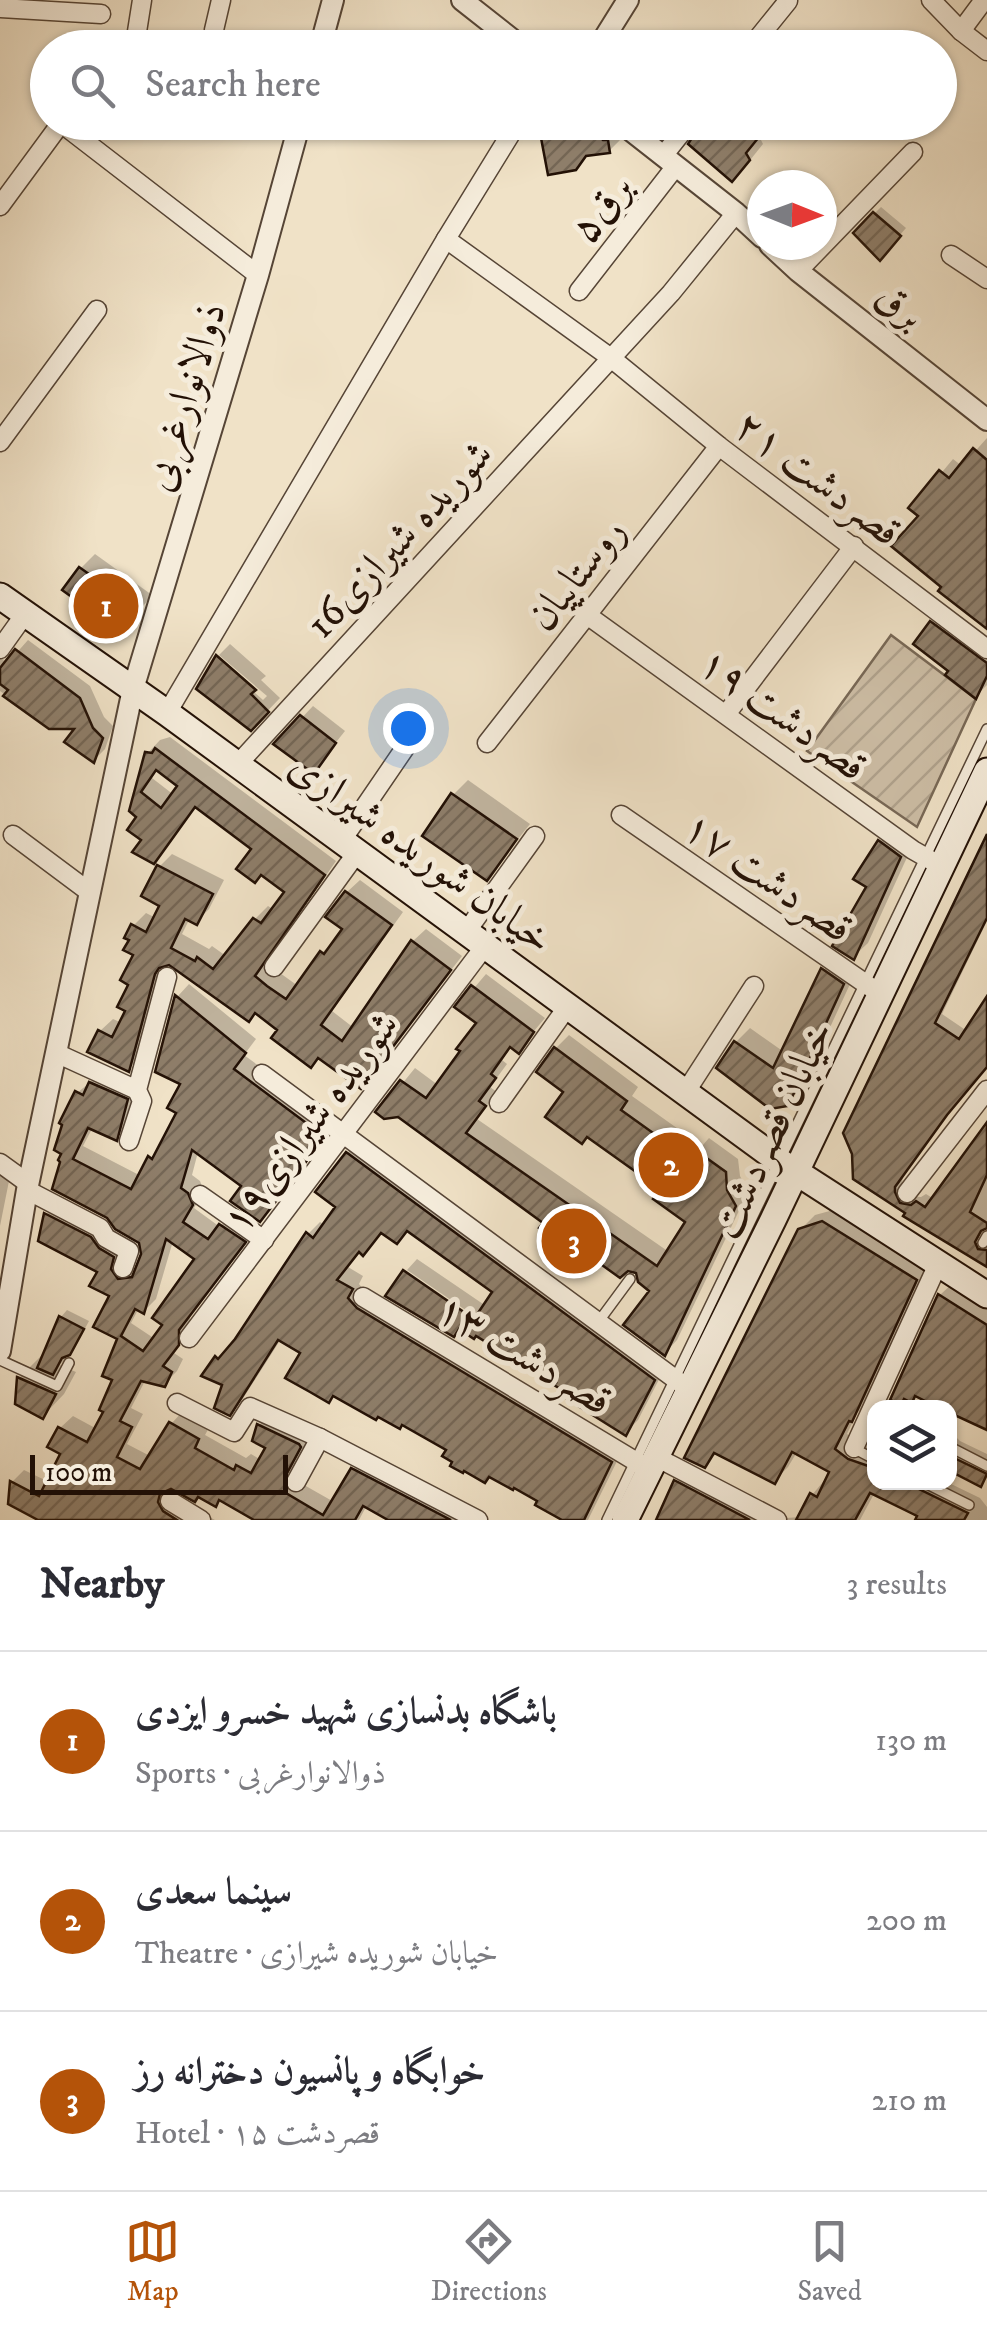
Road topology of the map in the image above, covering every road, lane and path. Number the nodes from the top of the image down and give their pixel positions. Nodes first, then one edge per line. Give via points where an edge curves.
1 (142, 0) edge
2 (221, 0) edge
3 (332, 0) edge
4 (628, 0) edge
5 (931, 0) edge
6 (984, 0) edge
7 (788, 1) edge
8 (472, 4) edge
9 (0, 8) edge
10 (101, 14) dead end
11 (137, 30) edge
12 (214, 30) dead end
13 (324, 30) edge
14 (502, 30) edge
15 (609, 30) edge
16 (765, 30) edge
17 (960, 31) junction
18 (987, 51) edge
19 (48, 140) edge
20 (84, 140) edge
21 (295, 140) edge
22 (507, 140) edge
23 (643, 140) edge
24 (680, 140) edge
25 (912, 152) dead end
26 (669, 161) junction
27 (0, 206) edge
28 (736, 213) junction
29 (747, 223) edge
30 (446, 239) junction
31 (951, 255) dead end
32 (786, 260) edge
33 (798, 271) junction
34 (258, 275) junction
35 (987, 279) edge
36 (579, 291) dead end
37 (96, 310) dead end
38 (611, 358) junction
39 (987, 420) edge
40 (0, 442) edge
41 (719, 446) junction
42 (854, 546) junction
43 (0, 596) edge
44 (25, 614) junction
45 (586, 615) junction
46 (0, 649) edge
47 (987, 649) edge
48 (133, 690) junction
49 (167, 713) junction
50 (726, 713) junction
51 (987, 729) edge
52 (409, 742) dead end
53 (487, 742) dead end
54 (237, 766) junction
55 (987, 771) edge
56 (621, 815) dead end
57 (12, 835) dead end
58 (535, 836) dead end
59 (348, 848) junction
60 (933, 862) junction
61 (88, 891) junction
62 (476, 939) junction
63 (274, 967) dead end
64 (168, 976) dead end
65 (754, 986) dead end
66 (872, 989) junction
67 (568, 1006) junction
68 (56, 1053) junction
69 (262, 1074) dead end
70 (138, 1090) junction
71 (987, 1090) edge
72 (685, 1093) junction
73 (499, 1103) dead end
74 (342, 1134) junction
75 (129, 1142) dead end
76 (0, 1163) edge
77 (787, 1167) junction
78 (28, 1187) junction
79 (908, 1193) dead end
80 (200, 1196) dead end
81 (264, 1240) junction
82 (938, 1264) junction
83 (122, 1268) dead end
84 (630, 1280) dead end
85 (987, 1295) edge
86 (364, 1297) dead end
87 (598, 1324) junction
88 (189, 1338) dead end
89 (0, 1347) edge
90 (0, 1360) edge
91 (69, 1363) dead end
92 (682, 1384) junction
93 (876, 1400) edge
94 (177, 1403) dead end
95 (867, 1420) edge
96 (320, 1438) junction
97 (854, 1448) joint
98 (957, 1451) edge
99 (867, 1454) edge
100 (647, 1462) junction
101 (987, 1466) edge
102 (296, 1482) dead end
103 (939, 1490) edge
104 (170, 1501) dead end
105 (970, 1506) dead end
106 (201, 1520) edge
107 (478, 1520) edge
108 (607, 1520) edge
109 (625, 1520) edge
110 (777, 1520) edge

1 - 11 street
2 - 12 street
3 - 13 street
4 - 15 street
5 - 17 street
6 - 17 street
7 - 16 street
8 - 14 street
9 - 10 street
17 - 18 street
19 - 27 street
20 - 34 street
21 - 34 street, ذوالانوارغربی
22 - 30 street
23 - 26 street
24 - 26 street, برق۵
25 - 33 street
26 - 28 street
26 - 36 street, برق۵
28 - 29 street
28 - 38 street, شوریده شیرازی16
30 - 38 street, قصردشت ۲۱
30 - 49 street
31 - 35 street
32 - 33 street, برق
33 - 39 street, برق
34 - 48 street, ذوالانوارغربی
37 - 40 street
38 - 41 street, قصردشت ۲۱
38 - 54 street, شوریده شیرازی16
41 - 42 street, قصردشت ۲۱
41 - 45 street, روستاییان
42 - 47 street, قصردشت ۲۱
42 - 50 street
43 - 44 main road, خیابان شوریده شیرازی
44 - 46 street
44 - 48 main road, خیابان شوریده شیرازی
45 - 50 street, قصردشت ۱۹
45 - 53 street, روستاییان
48 - 49 main road, خیابان شوریده شیرازی
48 - 61 street, ذوالانوارغربی
49 - 54 main road, خیابان شوریده شیرازی
50 - 60 street, قصردشت ۱۹
51 - 60 lane
52 - 59 street
54 - 59 main road, خیابان شوریده شیرازی
55 - 60 main road, خیابان قصردشت
56 - 66 street, قصردشت ۱۷
57 - 61 street
58 - 62 street, شوریده شیرازی۱۹
59 - 62 main road, خیابان شوریده شیرازی
59 - 63 street
60 - 66 main road, خیابان قصردشت
61 - 68 street, ذوالانوارغربی
62 - 67 main road, خیابان شوریده شیرازی
62 - 74 street, شوریده شیرازی۱۹
64 - 70 street
65 - 72 street
66 - 77 main road, خیابان قصردشت
67 - 72 main road, خیابان شوریده شیرازی
67 - 73 street
68 - 70 street
68 - 78 street, ذوالانوارغربی
69 - 74 street
70 - 75 street via 142,1100
71 - 79 street
72 - 77 main road, خیابان شوریده شیرازی
74 - 81 street, شوریده شیرازی۱۹
74 - 87 street
76 - 78 street
77 - 82 main road, خیابان شوریده شیرازی
77 - 92 main road, خیابان قصردشت
78 - 83 street via 129,1251
78 - 89 street, ذوالانوارغربی
80 - 81 street
81 - 88 street, شوریده شیرازی۱۹
82 - 85 main road, خیابان شوریده شیرازی
82 - 93 street
84 - 87 lane
86 - 100 street, قصردشت ۱۳
87 - 92 street
90 - 91 lane via 57,1386
92 - 100 main road, خیابان قصردشت
94 - 96 street via 234,1432 250,1407
95 - 97 street
96 - 102 street
96 - 107 street
97 - 99 lane
98 - 101 lane
100 - 108 lane
100 - 109 main road, خیابان قصردشت
100 - 110 street, قصردشت ۱۳
103 - 105 lane
104 - 106 street

